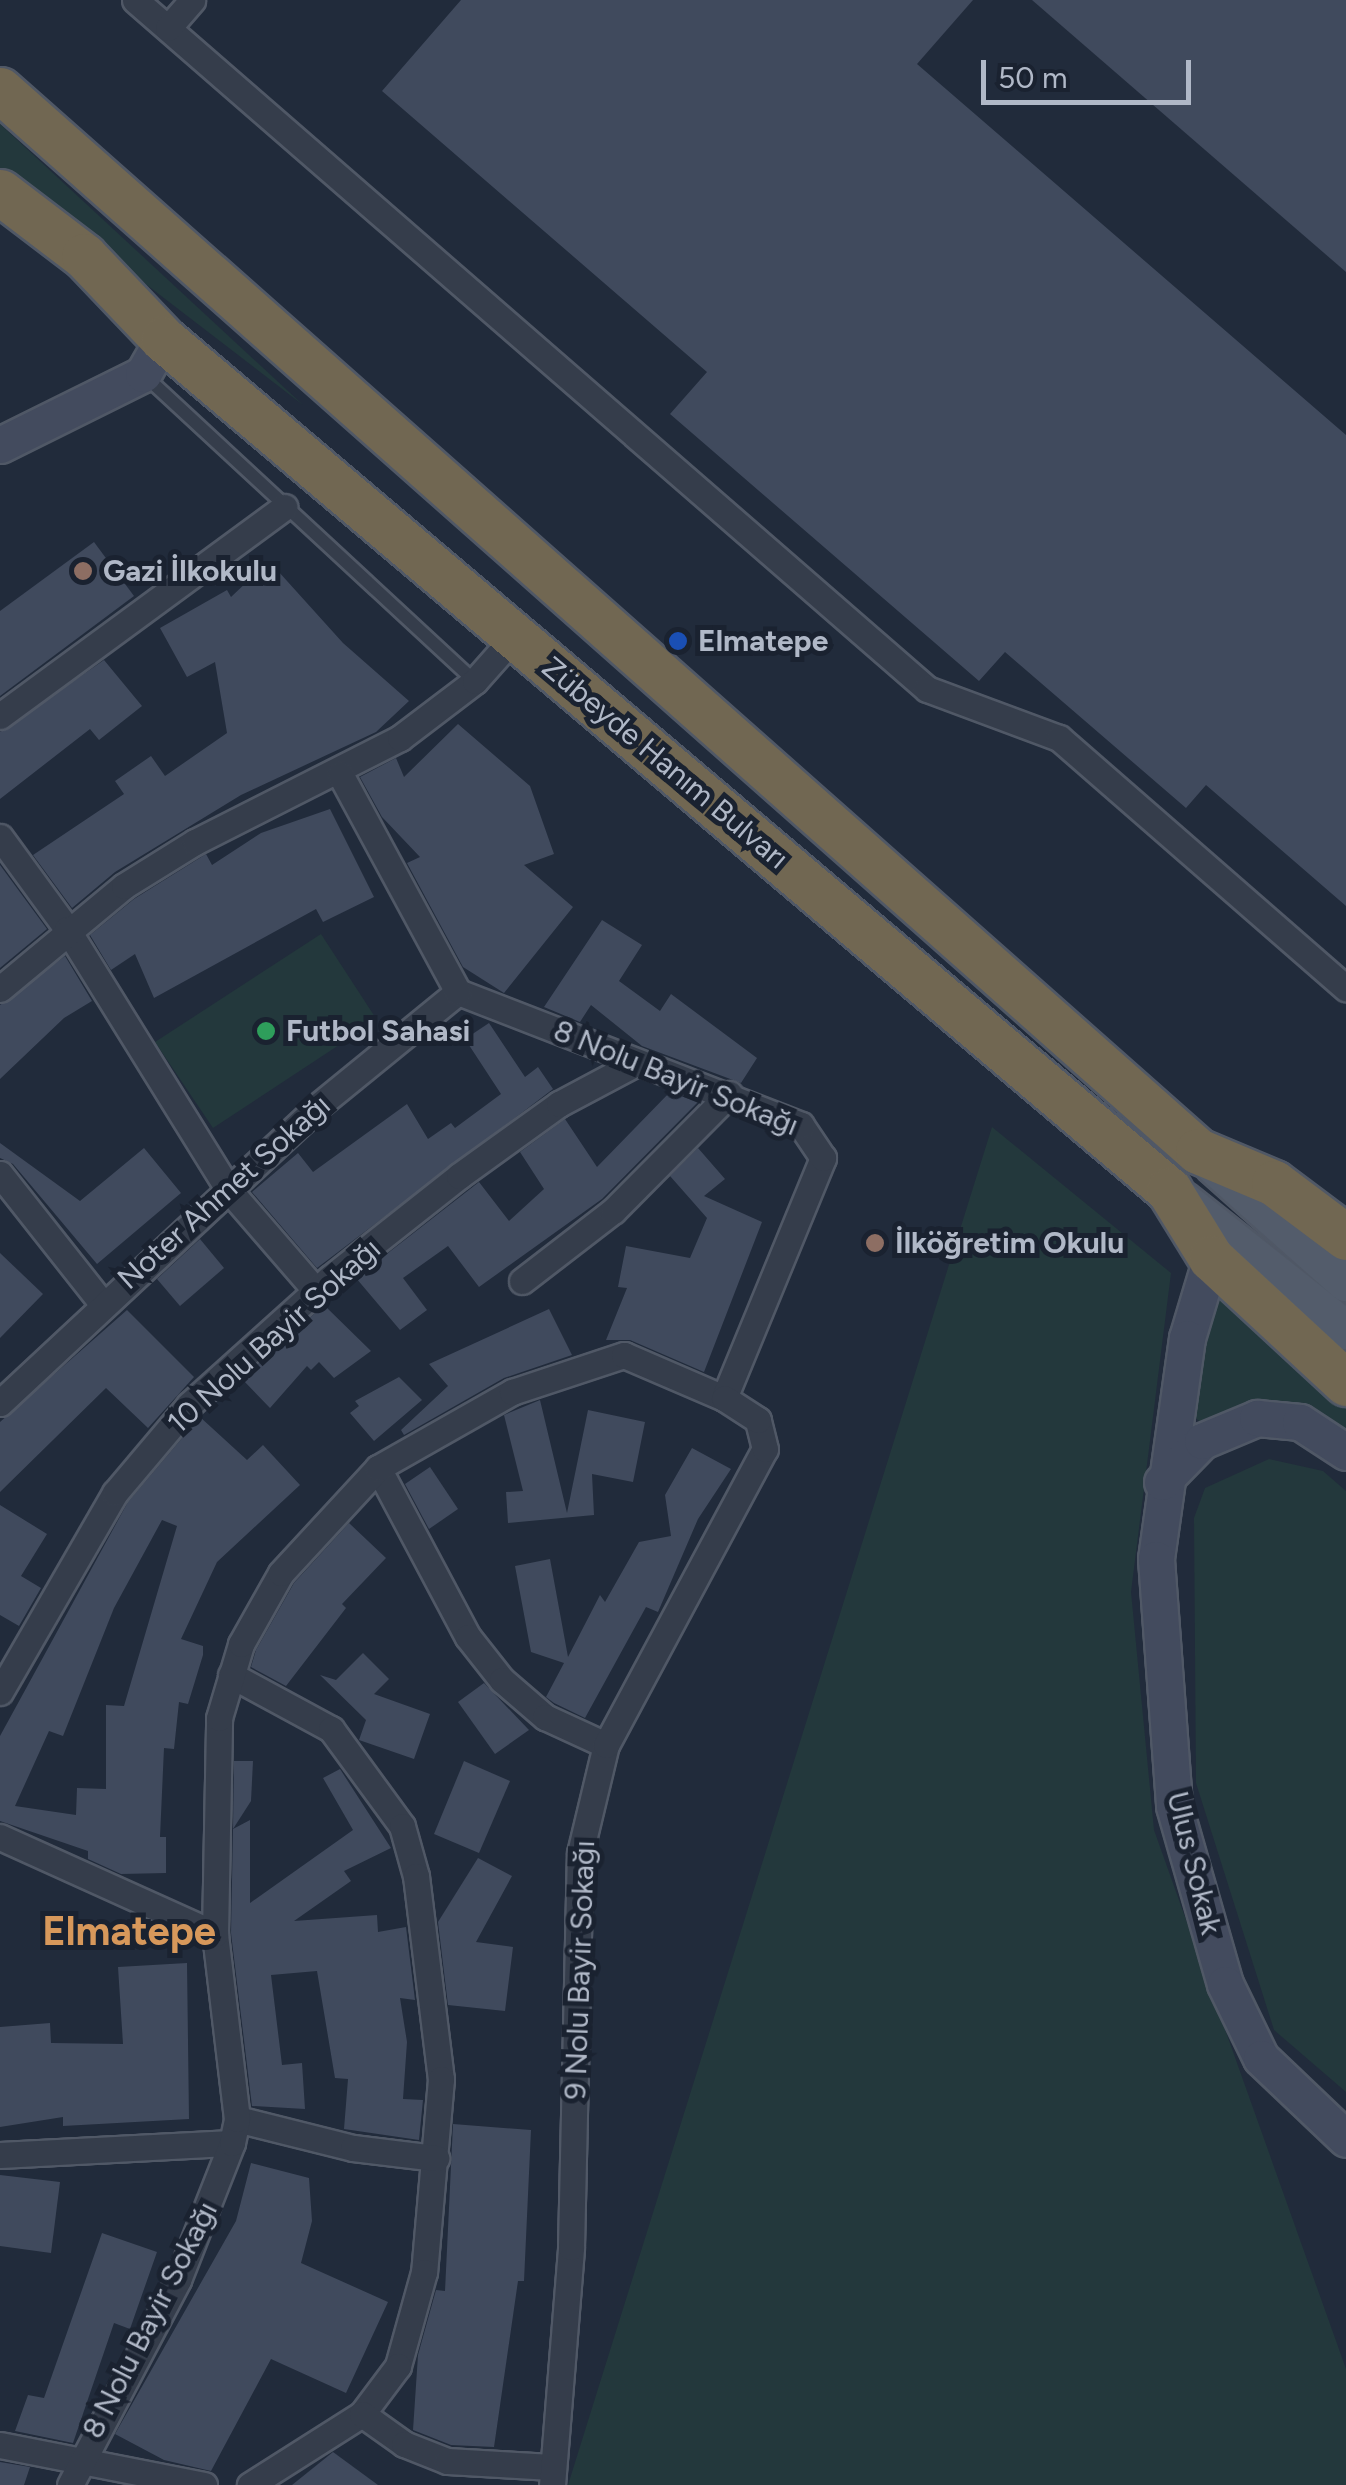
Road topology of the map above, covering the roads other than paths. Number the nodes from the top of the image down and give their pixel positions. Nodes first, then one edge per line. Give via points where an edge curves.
1 (135, 0) edge
2 (192, 0) edge
3 (168, 28) junction
4 (0, 90) edge
5 (0, 192) edge
6 (153, 356) junction
7 (0, 445) edge
8 (285, 507) junction
9 (514, 636) junction
10 (474, 680) junction
11 (0, 716) edge
12 (340, 774) junction
13 (0, 837) edge
14 (67, 929) junction
15 (1346, 988) edge
16 (0, 989) edge
17 (458, 992) junction
18 (636, 1062) junction
19 (728, 1094) junction
20 (1198, 1151) junction
21 (0, 1174) edge
22 (228, 1189) junction
23 (1169, 1190) junction
24 (1346, 1238) edge
25 (1210, 1258) junction
26 (522, 1281) dead end
27 (1346, 1282) edge
28 (316, 1291) junction
29 (101, 1302) junction
30 (1343, 1327) edge
31 (1346, 1383) edge
32 (724, 1398) junction
33 (0, 1404) edge
34 (1346, 1452) edge
35 (378, 1468) junction
36 (1162, 1482) junction
37 (232, 1675) junction
38 (0, 1692) edge
39 (606, 1744) junction
40 (0, 1837) edge
41 (215, 1934) junction
42 (234, 2131) junction
43 (1346, 2139) edge
44 (0, 2155) edge
45 (436, 2158) junction
46 (362, 2414) junction
47 (0, 2445) edge
48 (74, 2473) edge
49 (552, 2476) edge
50 (204, 2485) edge
51 (250, 2485) edge

1 - 3 street
2 - 3 street
3 - 15 street via 927,689 1059,738
4 - 20 highway, Zübeyde Hanım Bulvarı
5 - 6 highway, Zübeyde Hanım Bulvarı via 84,256
6 - 7 street
6 - 8 lane
6 - 9 highway, Zübeyde Hanım Bulvarı
8 - 10 lane
8 - 11 street
9 - 10 street
9 - 23 highway, Zübeyde Hanım Bulvarı
10 - 12 street
12 - 14 street via 195,842
12 - 17 street
13 - 14 street
14 - 16 street
14 - 22 street
17 - 18 street, 8 Nolu Bayir Sokağı
17 - 22 street, Noter Ahmet Sokağı
18 - 19 street, 8 Nolu Bayir Sokağı
18 - 28 street, 10 Nolu Bayir Sokağı via 545,1114
19 - 26 street via 613,1210
19 - 32 street, 8 Nolu Bayir Sokağı via 801,1124 823,1158
20 - 24 highway, Zübeyde Hanım Bulvarı via 1274,1183
20 - 27 main road
21 - 29 street
22 - 28 street
22 - 29 street, Noter Ahmet Sokağı
23 - 25 highway
23 - 30 main road, Zübeyde Hanım Bulvarı
25 - 31 highway
25 - 36 street, Ulus Sokak via 1187,1338
28 - 38 street, 10 Nolu Bayir Sokağı via 189,1405 115,1494
29 - 33 street, Noter Ahmet Sokağı
32 - 35 street, 8 Nolu Bayir Sokağı via 624,1355 512,1392
32 - 39 street, 9 Nolu Bayir Sokağı via 758,1420 766,1449
34 - 36 street via 1300,1422 1256,1418 1202,1441
35 - 37 street, 8 Nolu Bayir Sokağı via 281,1573 241,1644
35 - 39 street via 468,1637 502,1680 545,1718
36 - 43 street, Ulus Sokak via 1156,1559 1174,1806 1225,1984 1261,2058
37 - 41 street, 8 Nolu Bayir Sokağı via 219,1718
37 - 45 street via 332,1729 402,1826 433,1988 441,2079
39 - 49 street, 9 Nolu Bayir Sokağı via 580,1852 570,2262
40 - 41 street
41 - 42 street, 8 Nolu Bayir Sokağı
42 - 44 street
42 - 45 street
42 - 48 street, 8 Nolu Bayir Sokağı via 178,2280
45 - 46 street via 424,2272 398,2366
46 - 49 street via 404,2444 446,2461
46 - 51 street
47 - 48 street
48 - 50 street

